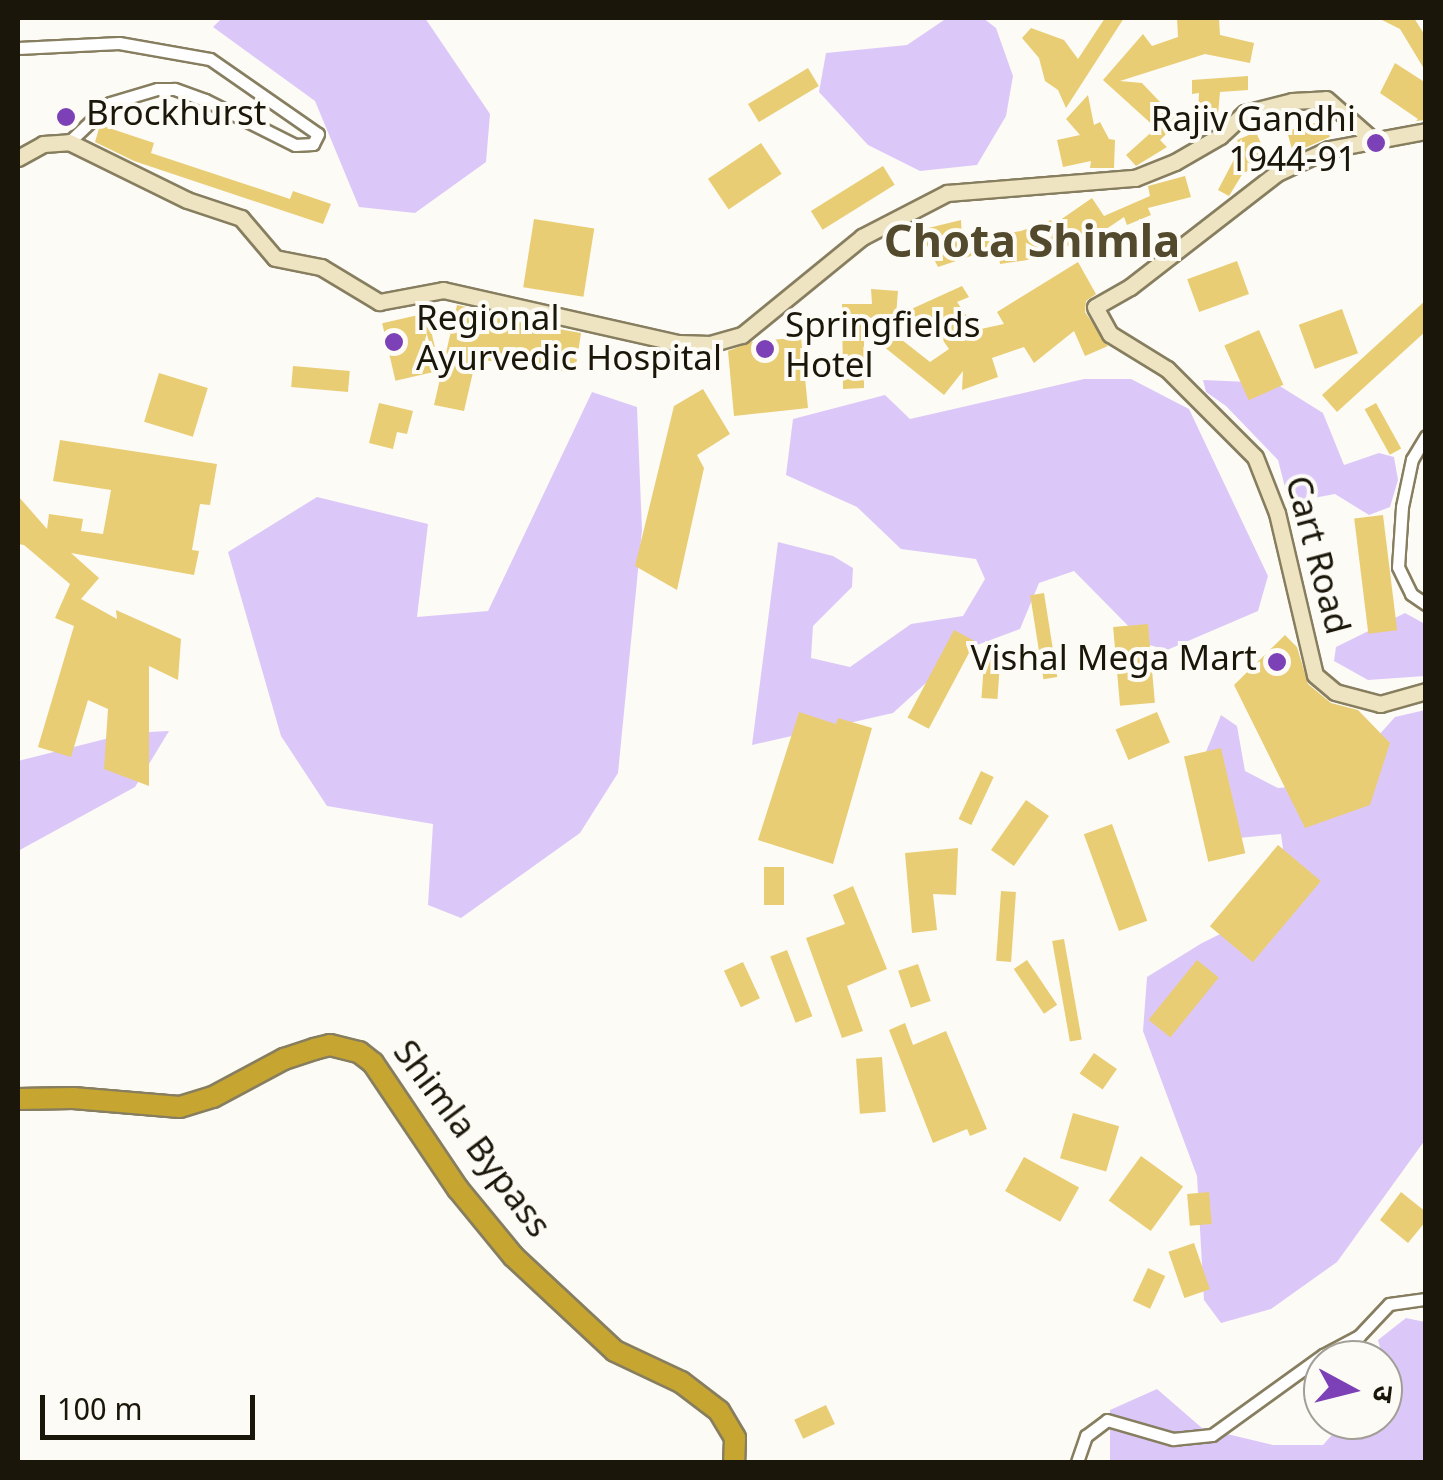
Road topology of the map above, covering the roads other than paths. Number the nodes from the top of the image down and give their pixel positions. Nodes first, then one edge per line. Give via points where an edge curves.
1 (18, 48) edge
2 (1426, 132) edge
3 (69, 142) junction
4 (1376, 143) junction
5 (18, 158) edge
6 (1426, 436) edge
7 (1426, 604) edge
8 (1426, 691) edge
9 (18, 1099) edge
10 (1426, 1299) edge
11 (734, 1462) edge
12 (1077, 1462) edge

1 - 3 street via 119,43 210,59 318,134 314,144 295,146 174,89 110,103
2 - 4 street, Cart Road
3 - 4 street via 187,200 242,218 275,258 326,269 379,302 443,290 660,339 710,344 742,335 862,237 947,193 1136,178 1190,154 1245,113 1292,101 1326,99
3 - 5 street via 43,144
4 - 8 street, Cart Road via 1329,150 1277,173 1095,307 1110,334 1167,369 1256,457 1277,513 1315,674 1335,692 1380,704
6 - 7 street via 1412,459 1398,567 1411,594
9 - 11 highway, Shimla Bypass via 180,1106 214,1098 284,1059 330,1044 360,1052 513,1256 616,1351 681,1382 719,1411 735,1438
10 - 12 street via 1389,1304 1359,1336 1212,1435 1174,1439 1108,1420 1086,1436

